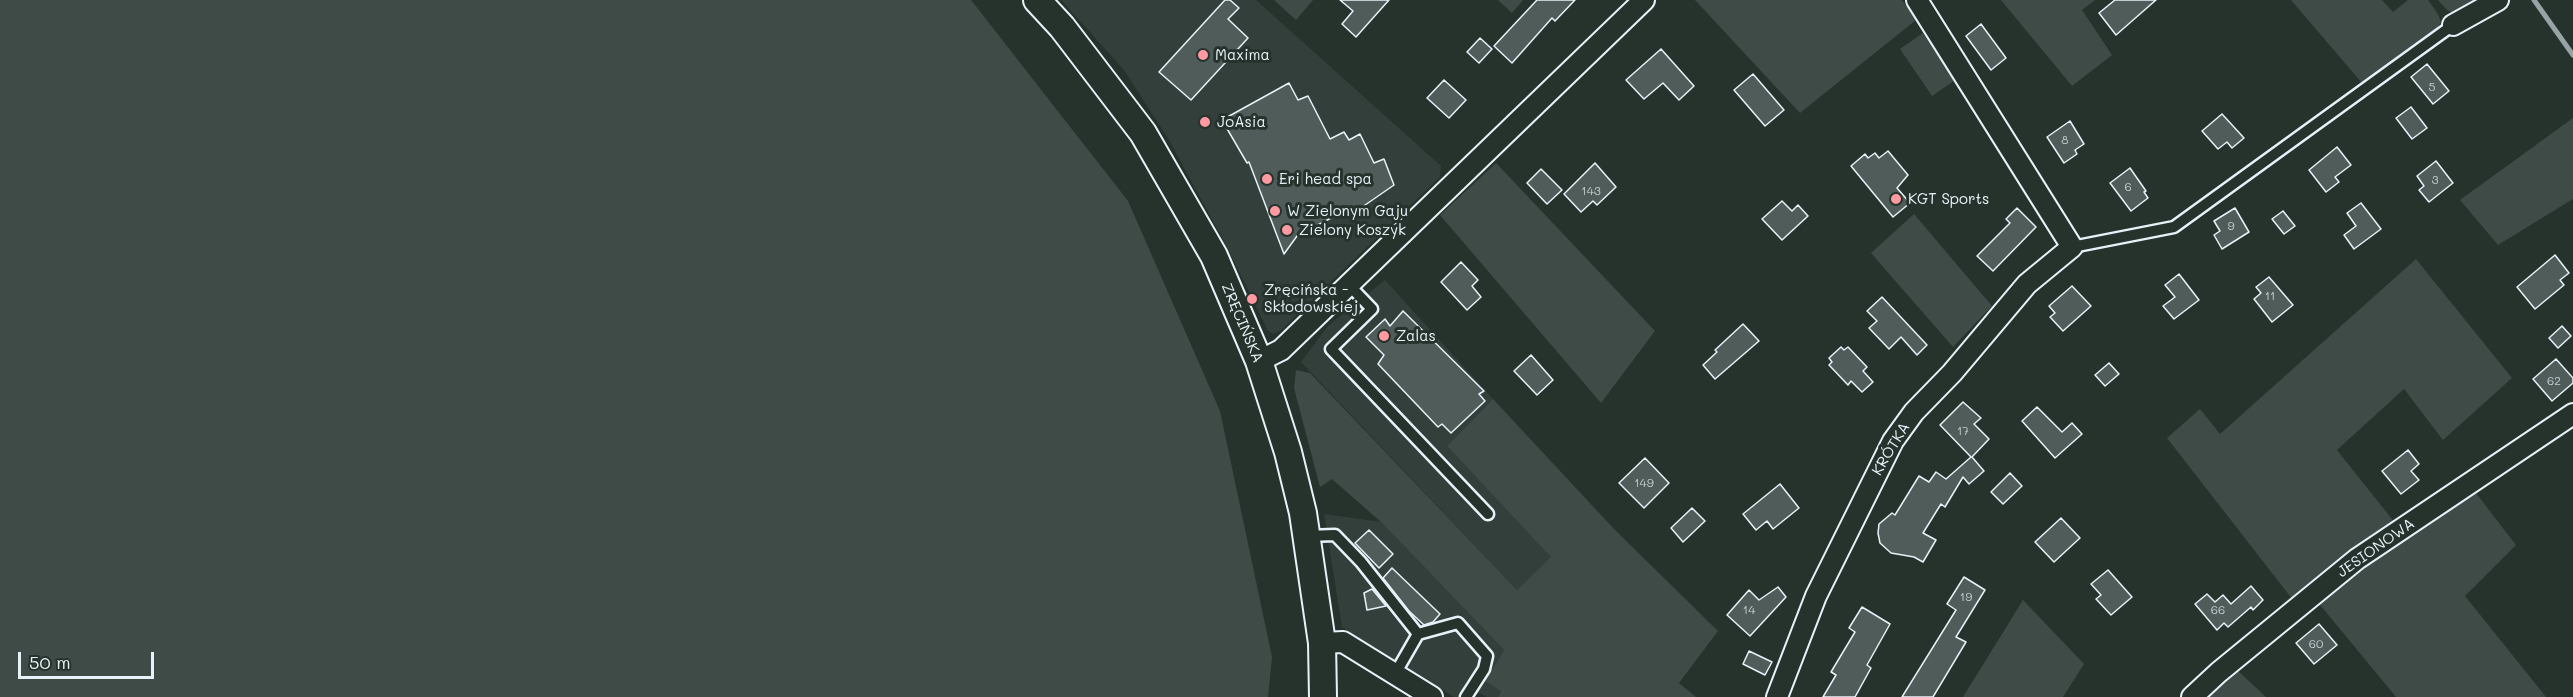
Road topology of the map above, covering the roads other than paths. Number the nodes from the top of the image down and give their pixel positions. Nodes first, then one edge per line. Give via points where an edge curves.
1 (1037, 0) edge
2 (1644, 0) edge
3 (1917, 0) edge
4 (2498, 0) edge
5 (2453, 25) joint
6 (2072, 247) junction
7 (1349, 285) junction
8 (1258, 361) junction
9 (2573, 414) edge
10 (1488, 513) dead end
11 (1307, 536) junction
12 (1418, 634) junction
13 (1322, 643) junction
14 (1395, 674) junction
15 (1323, 697) edge
16 (1432, 697) edge
17 (1466, 697) edge
18 (1777, 697) edge
19 (2192, 697) edge

1 - 8 street, ZRĘCIŃSKA via 1143,134 1214,256
2 - 7 street
3 - 6 street
4 - 5 street
5 - 6 lane via 2174,227
6 - 18 street, KRÓTKA via 2027,284 1893,441 1816,596
7 - 8 street via 1281,350
7 - 10 lane via 1372,309 1331,349
8 - 11 street, ZRĘCIŃSKA via 1288,452
9 - 19 street, JESIONOWA via 2357,559
11 - 12 lane via 1335,535
11 - 13 street, ZRĘCIŃSKA
12 - 14 lane
12 - 17 lane via 1458,623 1477,642 1487,656 1485,669
13 - 14 street via 1343,642
13 - 15 street, ZRĘCIŃSKA
14 - 16 street

